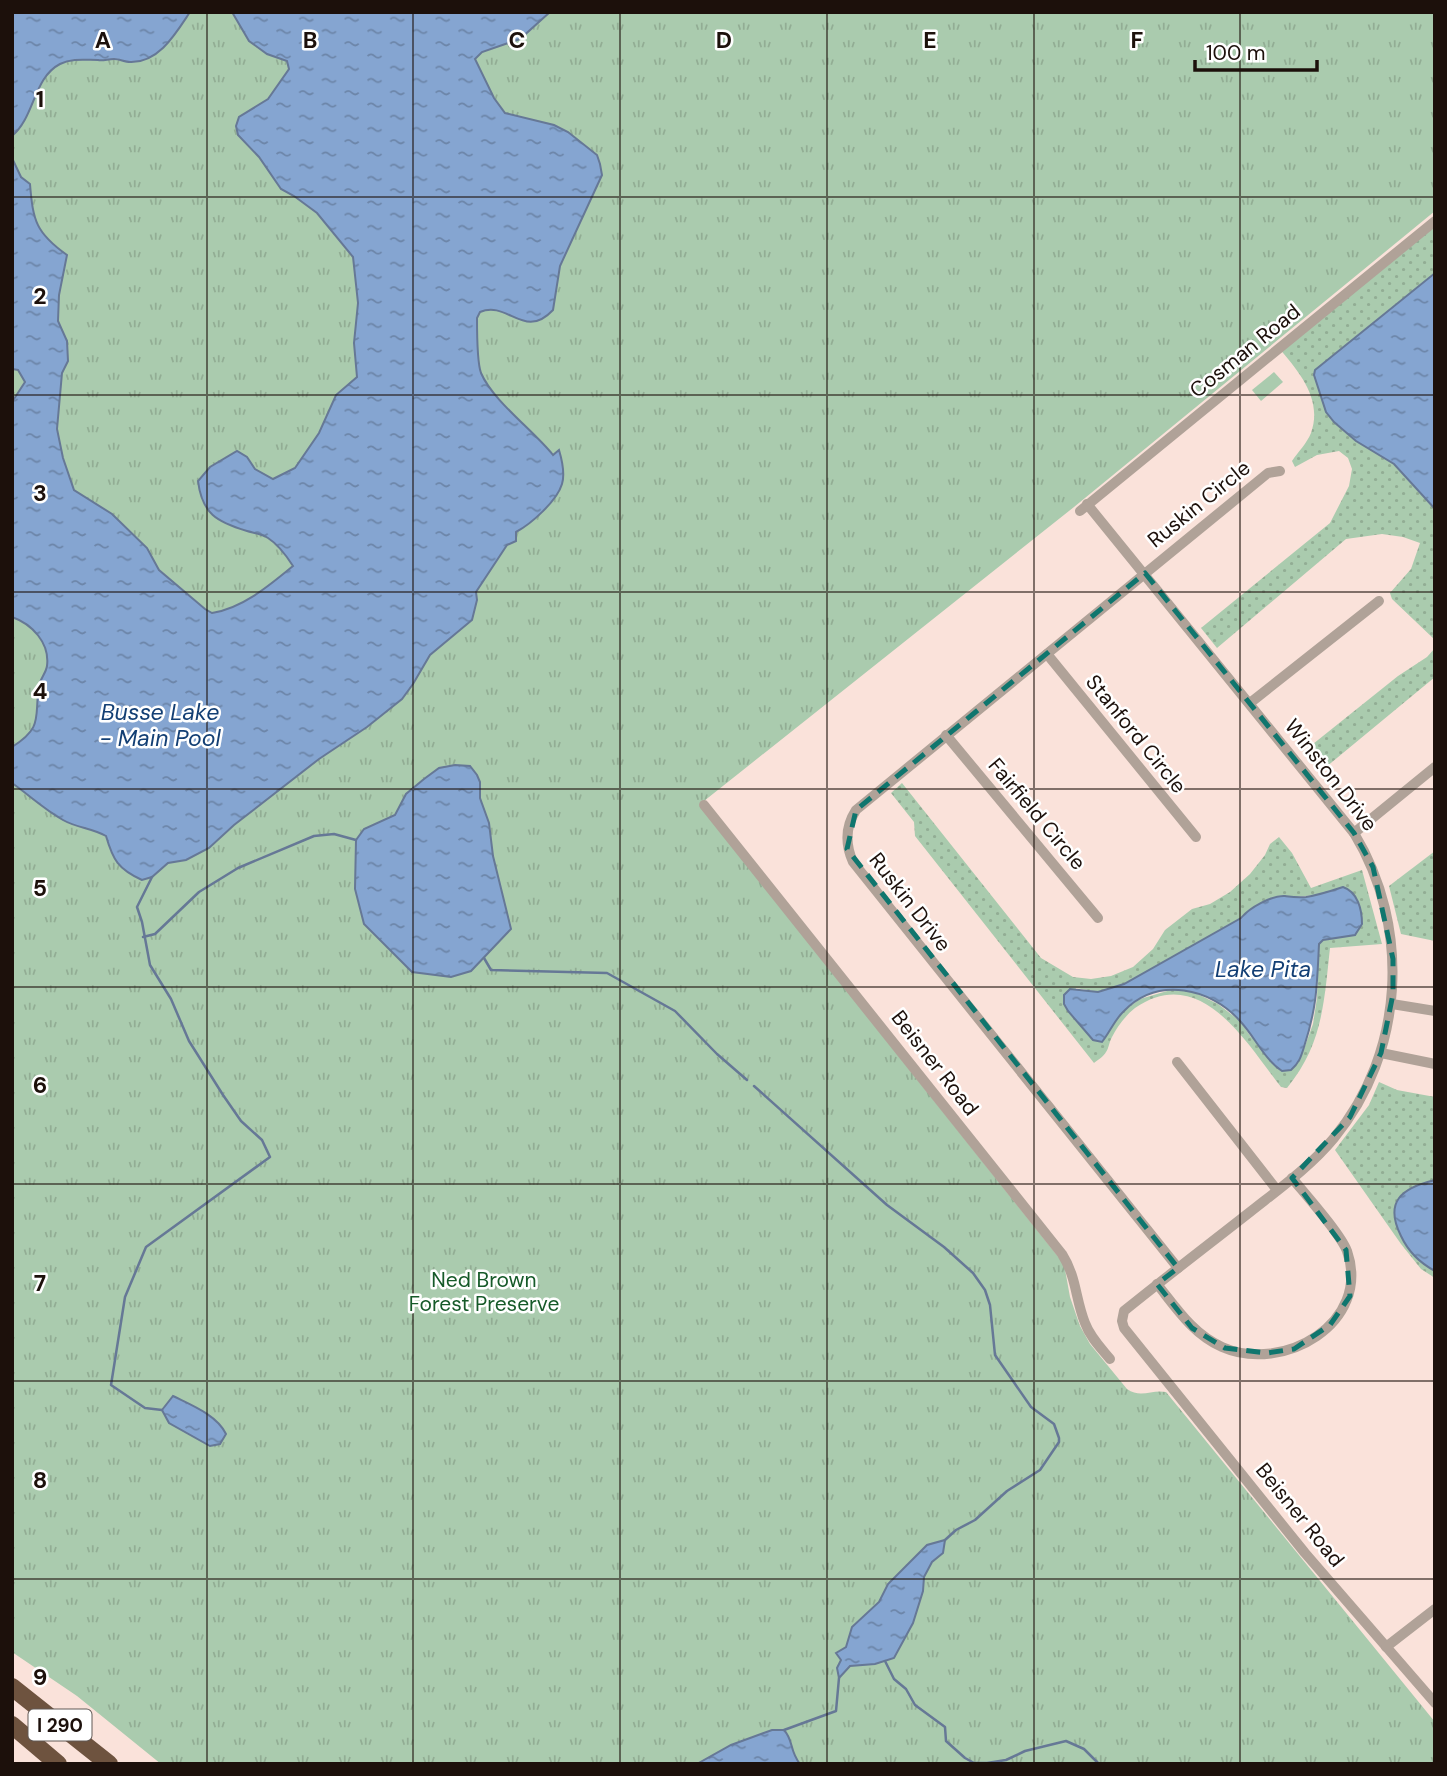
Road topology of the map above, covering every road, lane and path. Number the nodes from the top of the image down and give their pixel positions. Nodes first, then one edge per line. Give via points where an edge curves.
1 (1435, 221) edge
2 (1280, 471) dead end
3 (1083, 507) joint
4 (1145, 573) junction
5 (1379, 601) dead end
6 (1047, 654) junction
7 (1250, 703) junction
8 (946, 735) junction
9 (1435, 766) edge
10 (704, 805) dead end
11 (1354, 833) junction
12 (1196, 837) dead end
13 (1098, 918) dead end
14 (1392, 1004) junction
15 (1435, 1011) edge
16 (1381, 1053) junction
17 (1177, 1062) dead end
18 (1435, 1064) edge
19 (1292, 1178) junction
20 (1277, 1190) junction
21 (1178, 1268) junction
22 (1157, 1284) junction
23 (1124, 1311) joint
24 (1110, 1359) dead end
25 (1435, 1609) edge
26 (1386, 1647) junction
27 (12, 1687) edge
28 (1435, 1703) edge
29 (12, 1726) edge
30 (58, 1764) edge
31 (109, 1764) edge

1 - 3 street, Cosman Road
2 - 4 street, Ruskin Circle via 1268,474
3 - 4 street, Winston Drive
4 - 6 street, Ruskin Drive
4 - 7 street, Winston Drive
5 - 7 street
6 - 8 street, Ruskin Drive
6 - 12 street, Stanford Circle
7 - 11 street, Winston Drive
8 - 13 street, Fairfield Circle
8 - 21 street, Ruskin Drive via 856,810 850,820 847,849
9 - 11 street
10 - 24 street, Beisner Road via 1062,1254 1076,1282 1085,1325
11 - 14 street, Winston Drive via 1373,867 1390,930
14 - 15 street
14 - 16 street, Winston Drive
16 - 18 street
16 - 19 street, Winston Drive via 1368,1086 1333,1140
17 - 20 street
19 - 20 street, Winston Drive
19 - 22 street via 1346,1250 1352,1278 1350,1296 1330,1325 1294,1349 1267,1353 1225,1348 1192,1328
20 - 21 street, Winston Drive
21 - 22 street, Winston Drive
22 - 23 street, Winston Drive
23 - 26 street, Beisner Road via 1124,1328
25 - 26 street
26 - 28 street, Beisner Road
27 - 31 highway, I 290
29 - 30 highway, I 290

